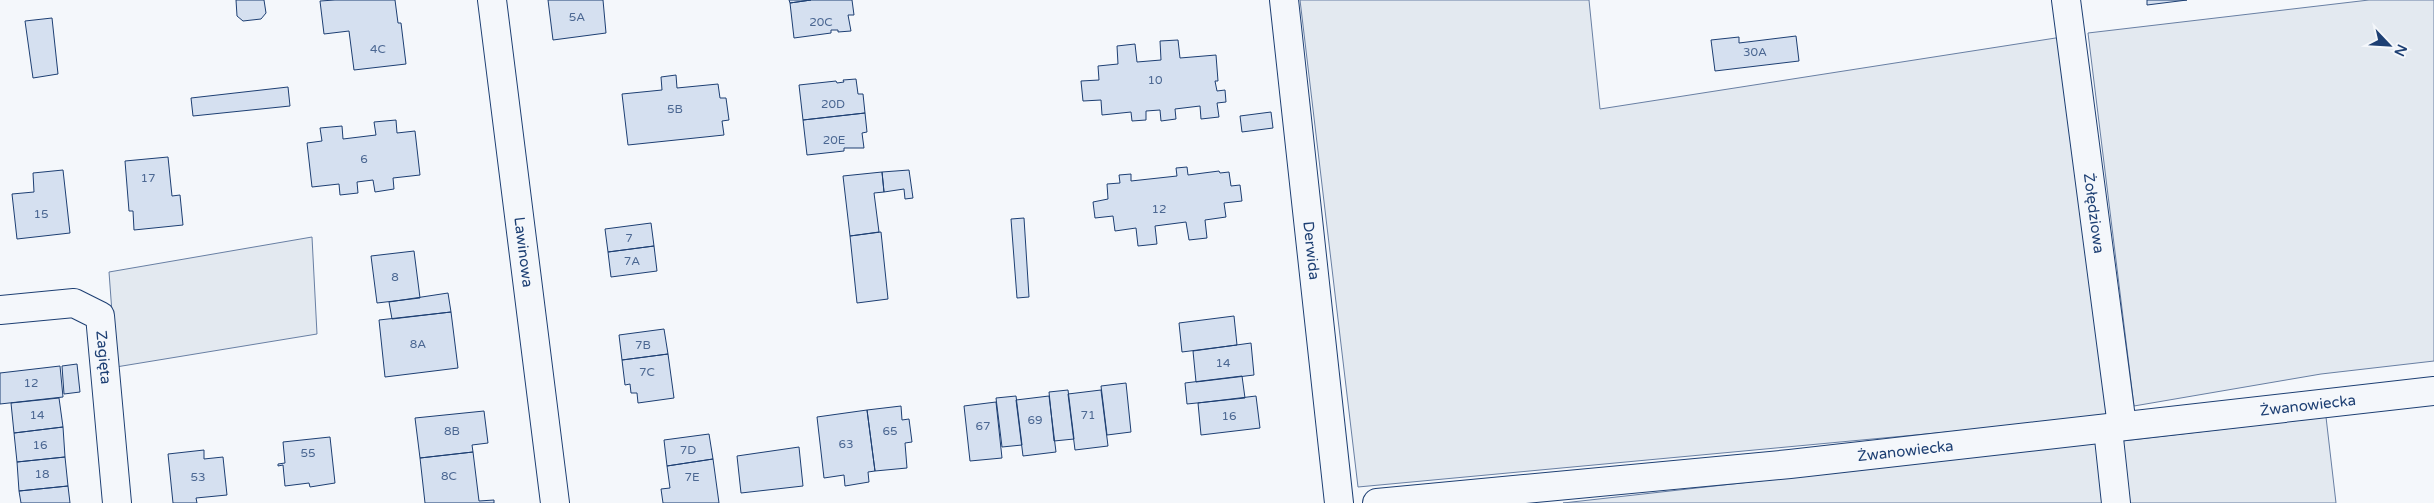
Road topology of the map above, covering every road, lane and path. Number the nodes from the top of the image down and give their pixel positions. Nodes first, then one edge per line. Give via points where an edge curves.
1 (492, 0) edge
2 (1284, 0) edge
3 (2066, 0) edge
4 (0, 310) edge
5 (2434, 391) edge
6 (2115, 428) junction
7 (117, 503) edge
8 (555, 503) edge
9 (1339, 503) edge
10 (1377, 503) edge
11 (2116, 503) edge

1 - 8 street, Lawinowa
2 - 9 street, Derwida
3 - 6 street, Żołędziowa
4 - 7 street, Zagięta via 74,302 100,316
5 - 6 street, Żwanowiecka
6 - 10 street, Żwanowiecka via 1790,464
6 - 11 street, Żołędziowa

